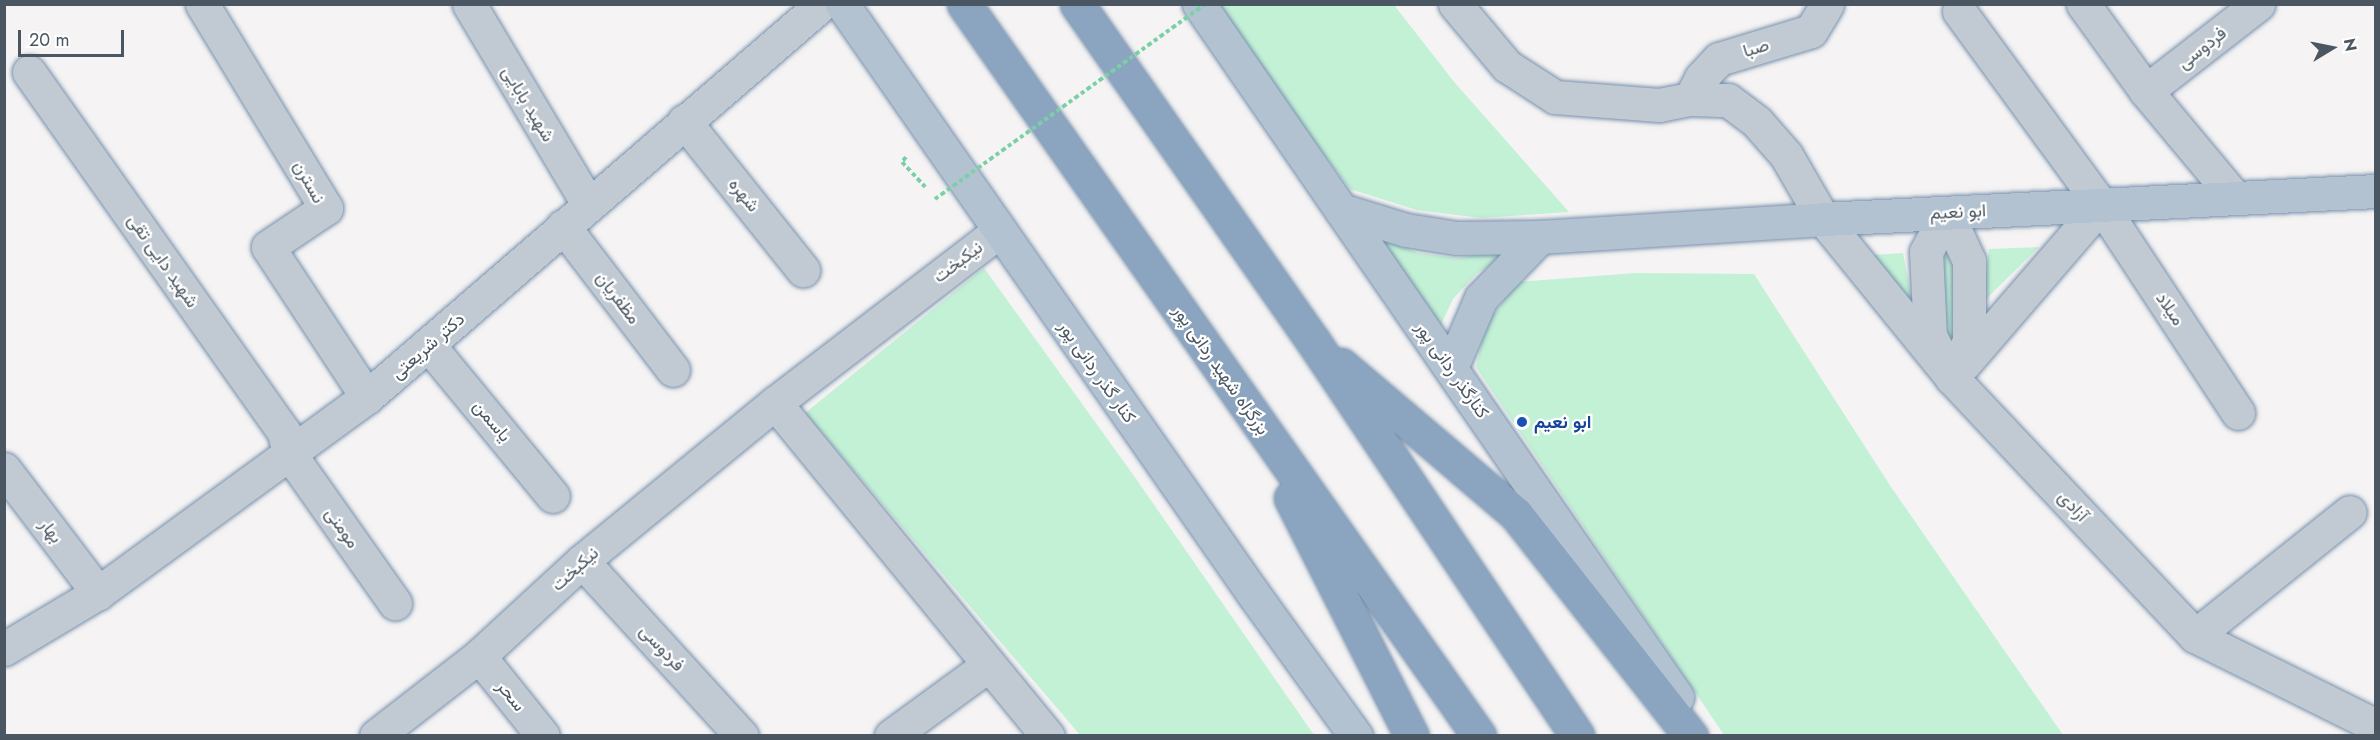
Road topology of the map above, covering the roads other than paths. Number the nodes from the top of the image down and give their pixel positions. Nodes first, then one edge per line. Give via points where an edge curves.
1 (202, 4) edge
2 (469, 4) edge
3 (822, 4) edge
4 (842, 4) edge
5 (964, 4) edge
6 (1077, 4) edge
7 (1198, 4) edge
8 (1455, 4) edge
9 (1827, 4) edge
10 (2083, 4) edge
11 (2258, 4) edge
12 (1959, 11) dead end
13 (29, 72) dead end
14 (2146, 91) junction
15 (1690, 99) junction
16 (684, 121) junction
17 (2376, 191) edge
18 (2235, 198) junction
19 (588, 204) junction
20 (2101, 206) junction
21 (1341, 210) junction
22 (1947, 213) junction
23 (1823, 219) junction
24 (563, 226) junction
25 (998, 232) junction
26 (1540, 237) junction
27 (803, 270) dead end
28 (1312, 341) junction
29 (430, 347) junction
30 (1450, 368) junction
31 (673, 370) dead end
32 (1952, 378) junction
33 (1237, 392) junction
34 (368, 397) junction
35 (775, 403) junction
36 (2238, 413) dead end
37 (289, 453) junction
38 (4, 469) edge
39 (553, 496) dead end
40 (2350, 512) dead end
41 (582, 561) junction
42 (98, 593) junction
43 (395, 603) dead end
44 (2195, 636) junction
45 (4, 649) edge
46 (479, 656) junction
47 (987, 666) junction
48 (2376, 726) edge
49 (376, 735) edge
50 (543, 735) edge
51 (742, 735) edge
52 (891, 735) edge
53 (1048, 735) edge
54 (1356, 735) edge
55 (1412, 735) edge
56 (1479, 735) edge
57 (1577, 735) edge
58 (1691, 735) edge
59 (1704, 735) edge

1 - 34 street, نسترن via 326,208 268,247
2 - 19 street, شهید بابایی
3 - 16 street, دکتر شریعتی
4 - 25 main road, کنار گذر ردانی پور
5 - 33 highway, بزرگراه شهید ردانی پور
6 - 28 highway
7 - 21 main road, کنارگذر ردانی پور
8 - 15 street, آزادی via 1507,66 1555,97 1659,105
9 - 15 street, صبا via 1811,31 1719,59 1701,78
10 - 14 street
11 - 14 street, فردوسی
12 - 20 street, میلاد
13 - 37 street, شهید دایی تقی via 284,432
14 - 18 street
15 - 23 street, آزادی via 1728,100 1757,122 1786,155
16 - 19 street, دکتر شریعتی
16 - 27 street, شهره
17 - 18 main road, ابو نعیم
18 - 20 main road, ابو نعیم
19 - 24 street, دکتر شریعتی
20 - 22 main road, ابو نعیم
20 - 32 street
20 - 36 street, میلاد
21 - 26 main road, ابو نعیم via 1406,230 1456,238
21 - 30 main road, کنارگذر ردانی پور
22 - 23 main road, ابو نعیم
22 - 32 street via 1969,261 1969,341
23 - 26 main road, ابو نعیم
23 - 32 street, آزادی
24 - 29 street, دکتر شریعتی
24 - 31 street, مظفریان
25 - 35 street, نیکبخت
25 - 54 main road, کنار گذر ردانی پور
26 - 30 main road via 1481,298
28 - 57 highway
28 - 58 highway via 1516,514
29 - 34 street, دکتر شریعتی
29 - 39 street, یاسمن
30 - 59 main road, کنارگذر ردانی پور
32 - 44 street, آزادی
33 - 55 highway
33 - 56 highway, بزرگراه شهید ردانی پور
34 - 37 street, دکتر شریعتی
35 - 41 street, نیکبخت
35 - 47 street
37 - 42 street, دکتر شریعتی
37 - 43 street, مومنی
38 - 42 street, بهار
40 - 44 street
41 - 46 street, نیکبخت
41 - 51 street, فردوسی
42 - 45 street, دکتر شریعتی
44 - 48 street, آزادی
46 - 49 street, نیکبخت
46 - 50 street, سحر
47 - 52 street
47 - 53 street

